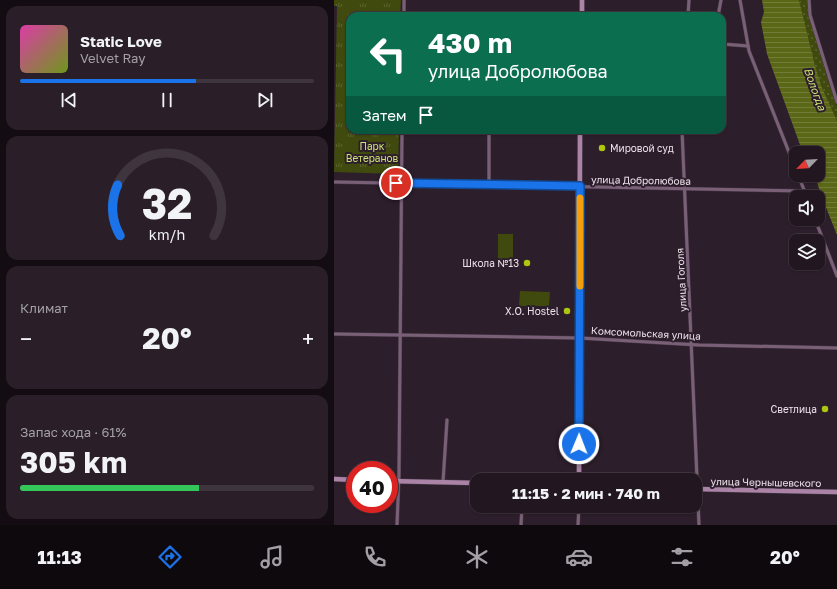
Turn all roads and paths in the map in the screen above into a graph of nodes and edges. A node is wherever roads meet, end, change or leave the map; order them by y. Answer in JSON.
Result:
{"nodes":[{"id":1,"x":404,"y":0,"type":"edge"},
{"id":2,"x":582,"y":0,"type":"edge"},
{"id":3,"x":689,"y":0,"type":"edge"},
{"id":4,"x":721,"y":0,"type":"edge"},
{"id":5,"x":740,"y":0,"type":"edge"},
{"id":6,"x":809,"y":0,"type":"edge"},
{"id":7,"x":404,"y":12,"type":"edge"},
{"id":8,"x":582,"y":12,"type":"edge"},
{"id":9,"x":688,"y":12,"type":"edge"},
{"id":10,"x":719,"y":12,"type":"edge"},
{"id":11,"x":726,"y":44,"type":"edge"},
{"id":12,"x":748,"y":46,"type":"junction"},
{"id":13,"x":837,"y":102,"type":"edge"},
{"id":14,"x":402,"y":134,"type":"edge"},
{"id":15,"x":489,"y":134,"type":"edge"},
{"id":16,"x":580,"y":134,"type":"edge"},
{"id":17,"x":682,"y":134,"type":"edge"},
{"id":18,"x":789,"y":152,"type":"edge"},
{"id":19,"x":334,"y":182,"type":"edge"},
{"id":20,"x":401,"y":183,"type":"junction"},
{"id":21,"x":489,"y":185,"type":"junction"},
{"id":22,"x":580,"y":186,"type":"junction"},
{"id":23,"x":684,"y":189,"type":"junction"},
{"id":24,"x":789,"y":192,"type":"edge"},
{"id":25,"x":818,"y":226,"type":"edge"},
{"id":26,"x":837,"y":276,"type":"edge"},
{"id":27,"x":334,"y":334,"type":"edge"},
{"id":28,"x":400,"y":335,"type":"junction"},
{"id":29,"x":580,"y":338,"type":"junction"},
{"id":30,"x":692,"y":344,"type":"junction"},
{"id":31,"x":837,"y":348,"type":"edge"},
{"id":32,"x":447,"y":420,"type":"dead end"},
{"id":33,"x":579,"y":473,"type":"edge"},
{"id":34,"x":695,"y":473,"type":"edge"},
{"id":35,"x":334,"y":479,"type":"edge"},
{"id":36,"x":346,"y":480,"type":"edge"},
{"id":37,"x":398,"y":481,"type":"joint"},
{"id":38,"x":443,"y":482,"type":"junction"},
{"id":39,"x":470,"y":483,"type":"edge"},
{"id":40,"x":702,"y":489,"type":"edge"},
{"id":41,"x":837,"y":492,"type":"edge"},
{"id":42,"x":397,"y":513,"type":"edge"},
{"id":43,"x":522,"y":513,"type":"edge"},
{"id":44,"x":579,"y":513,"type":"edge"},
{"id":45,"x":698,"y":513,"type":"edge"},
{"id":46,"x":397,"y":525,"type":"edge"},
{"id":47,"x":521,"y":525,"type":"edge"},
{"id":48,"x":578,"y":525,"type":"edge"},
{"id":49,"x":699,"y":525,"type":"edge"}],
"edges":[{"from":1,"to":7,"type":"street"},
{"from":2,"to":8,"type":"street"},
{"from":3,"to":9,"type":"street"},
{"from":4,"to":10,"type":"street"},
{"from":5,"to":12,"type":"street"},
{"from":6,"to":13,"type":"street"},
{"from":11,"to":12,"type":"street"},
{"from":12,"to":18,"type":"street"},
{"from":14,"to":20,"type":"street"},
{"from":15,"to":21,"type":"street"},
{"from":16,"to":22,"type":"street"},
{"from":17,"to":23,"type":"street","name":"улица Гоголя"},
{"from":19,"to":20,"type":"street","name":"улица Добролюбова"},
{"from":20,"to":21,"type":"street","name":"улица Добролюбова"},
{"from":20,"to":28,"type":"street"},
{"from":21,"to":22,"type":"street","name":"улица Добролюбова"},
{"from":22,"to":23,"type":"street","name":"улица Добролюбова"},
{"from":22,"to":29,"type":"street"},
{"from":23,"to":24,"type":"street","name":"улица Добролюбова"},
{"from":23,"to":30,"type":"street","name":"улица Гоголя"},
{"from":25,"to":26,"type":"street"},
{"from":27,"to":28,"type":"street","name":"Комсомольская улица"},
{"from":28,"to":29,"type":"street","name":"Комсомольская улица"},
{"from":28,"to":37,"type":"street"},
{"from":29,"to":30,"type":"street","name":"Комсомольская улица"},
{"from":29,"to":33,"type":"street"},
{"from":30,"to":31,"type":"street","name":"Комсомольская улица"},
{"from":30,"to":34,"type":"street","name":"улица Гоголя"},
{"from":32,"to":38,"type":"street"},
{"from":35,"to":36,"type":"street"},
{"from":37,"to":38,"type":"street"},
{"from":38,"to":39,"type":"street"},
{"from":40,"to":41,"type":"street","name":"улица Чернышевского"},
{"from":42,"to":46,"type":"street"},
{"from":43,"to":47,"type":"street"},
{"from":44,"to":48,"type":"street"},
{"from":45,"to":49,"type":"street","name":"улица Гоголя"}]}
